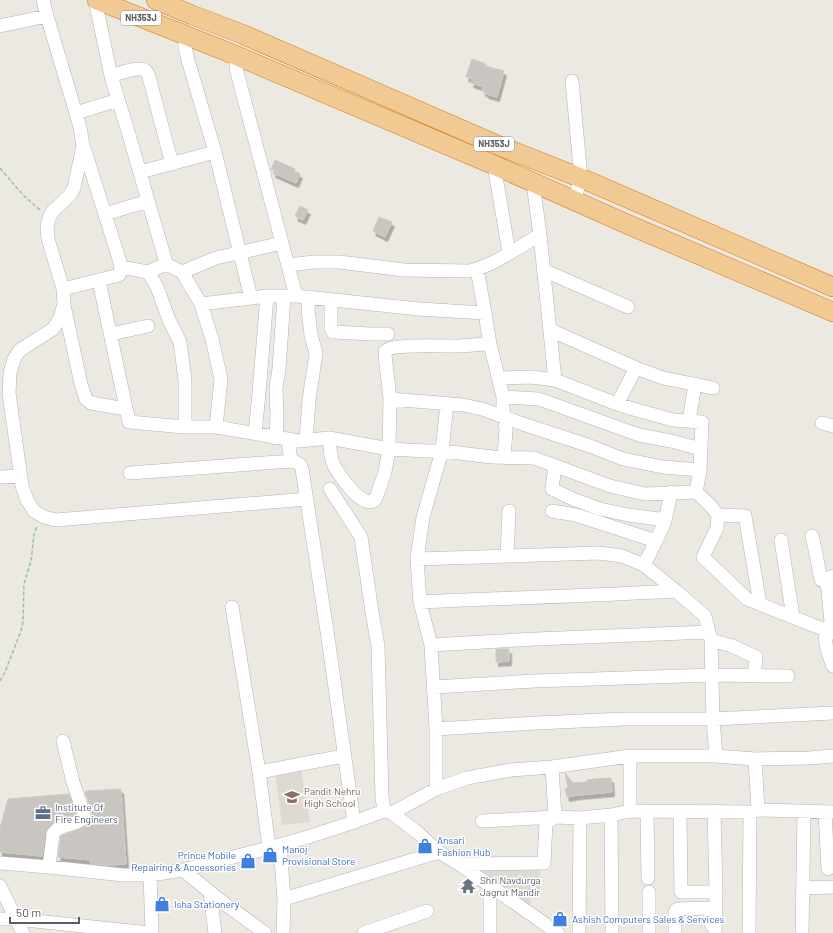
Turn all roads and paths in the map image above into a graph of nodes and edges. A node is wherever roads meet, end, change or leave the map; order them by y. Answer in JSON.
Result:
{"nodes":[{"id":1,"x":43,"y":0,"type":"edge"},
{"id":2,"x":96,"y":0,"type":"edge"},
{"id":3,"x":156,"y":0,"type":"edge"},
{"id":4,"x":47,"y":16,"type":"junction"},
{"id":5,"x":0,"y":26,"type":"edge"},
{"id":6,"x":185,"y":36,"type":"junction"},
{"id":7,"x":235,"y":55,"type":"junction"},
{"id":8,"x":111,"y":76,"type":"junction"},
{"id":9,"x":572,"y":81,"type":"dead end"},
{"id":10,"x":118,"y":100,"type":"junction"},
{"id":11,"x":76,"y":113,"type":"junction"},
{"id":12,"x":83,"y":146,"type":"junction"},
{"id":13,"x":214,"y":152,"type":"junction"},
{"id":14,"x":172,"y":164,"type":"junction"},
{"id":15,"x":494,"y":165,"type":"junction"},
{"id":16,"x":0,"y":168,"type":"edge"},
{"id":17,"x":140,"y":172,"type":"junction"},
{"id":18,"x":581,"y":178,"type":"junction"},
{"id":19,"x":533,"y":183,"type":"junction"},
{"id":20,"x":148,"y":201,"type":"junction"},
{"id":21,"x":574,"y":201,"type":"junction"},
{"id":22,"x":105,"y":214,"type":"junction"},
{"id":23,"x":49,"y":218,"type":"junction"},
{"id":24,"x":540,"y":235,"type":"junction"},
{"id":25,"x":282,"y":243,"type":"junction"},
{"id":26,"x":239,"y":253,"type":"junction"},
{"id":27,"x":509,"y":253,"type":"junction"},
{"id":28,"x":166,"y":264,"type":"junction"},
{"id":29,"x":288,"y":265,"type":"junction"},
{"id":30,"x":121,"y":267,"type":"junction"},
{"id":31,"x":477,"y":269,"type":"junction"},
{"id":32,"x":543,"y":270,"type":"junction"},
{"id":33,"x":148,"y":272,"type":"junction"},
{"id":34,"x":182,"y":272,"type":"junction"},
{"id":35,"x":99,"y":281,"type":"junction"},
{"id":36,"x":833,"y":286,"type":"edge"},
{"id":37,"x":63,"y":289,"type":"junction"},
{"id":38,"x":267,"y":296,"type":"junction"},
{"id":39,"x":296,"y":296,"type":"junction"},
{"id":40,"x":251,"y":298,"type":"junction"},
{"id":41,"x":331,"y":300,"type":"junction"},
{"id":42,"x":64,"y":304,"type":"junction"},
{"id":43,"x":201,"y":304,"type":"junction"},
{"id":44,"x":628,"y":307,"type":"dead end"},
{"id":45,"x":833,"y":312,"type":"edge"},
{"id":46,"x":484,"y":313,"type":"junction"},
{"id":47,"x":148,"y":326,"type":"dead end"},
{"id":48,"x":550,"y":330,"type":"junction"},
{"id":49,"x":111,"y":334,"type":"junction"},
{"id":50,"x":388,"y":334,"type":"dead end"},
{"id":51,"x":490,"y":344,"type":"junction"},
{"id":52,"x":636,"y":368,"type":"junction"},
{"id":53,"x":498,"y":378,"type":"junction"},
{"id":54,"x":555,"y":380,"type":"junction"},
{"id":55,"x":694,"y":384,"type":"junction"},
{"id":56,"x":713,"y":388,"type":"dead end"},
{"id":57,"x":503,"y":397,"type":"junction"},
{"id":58,"x":390,"y":400,"type":"junction"},
{"id":59,"x":447,"y":404,"type":"junction"},
{"id":60,"x":617,"y":404,"type":"junction"},
{"id":61,"x":126,"y":409,"type":"junction"},
{"id":62,"x":505,"y":418,"type":"junction"},
{"id":63,"x":689,"y":421,"type":"junction"},
{"id":64,"x":185,"y":427,"type":"junction"},
{"id":65,"x":216,"y":427,"type":"junction"},
{"id":66,"x":255,"y":434,"type":"junction"},
{"id":67,"x":329,"y":438,"type":"junction"},
{"id":68,"x":282,"y":439,"type":"junction"},
{"id":69,"x":306,"y":440,"type":"junction"},
{"id":70,"x":389,"y":449,"type":"junction"},
{"id":71,"x":701,"y":449,"type":"junction"},
{"id":72,"x":442,"y":451,"type":"junction"},
{"id":73,"x":504,"y":457,"type":"junction"},
{"id":74,"x":291,"y":461,"type":"junction"},
{"id":75,"x":555,"y":466,"type":"junction"},
{"id":76,"x":700,"y":470,"type":"junction"},
{"id":77,"x":130,"y":473,"type":"dead end"},
{"id":78,"x":20,"y":476,"type":"junction"},
{"id":79,"x":0,"y":477,"type":"edge"},
{"id":80,"x":330,"y":489,"type":"dead end"},
{"id":81,"x":671,"y":492,"type":"junction"},
{"id":82,"x":696,"y":492,"type":"junction"},
{"id":83,"x":307,"y":499,"type":"junction"},
{"id":84,"x":509,"y":511,"type":"dead end"},
{"id":85,"x":552,"y":511,"type":"dead end"},
{"id":86,"x":718,"y":515,"type":"junction"},
{"id":87,"x":44,"y":517,"type":"junction"},
{"id":88,"x":665,"y":521,"type":"junction"},
{"id":89,"x":812,"y":536,"type":"dead end"},
{"id":90,"x":781,"y":540,"type":"dead end"},
{"id":91,"x":656,"y":541,"type":"junction"},
{"id":92,"x":507,"y":556,"type":"junction"},
{"id":93,"x":417,"y":559,"type":"junction"},
{"id":94,"x":644,"y":565,"type":"junction"},
{"id":95,"x":829,"y":578,"type":"edge"},
{"id":96,"x":676,"y":591,"type":"junction"},
{"id":97,"x":420,"y":602,"type":"junction"},
{"id":98,"x":760,"y":604,"type":"junction"},
{"id":99,"x":232,"y":607,"type":"dead end"},
{"id":100,"x":793,"y":617,"type":"junction"},
{"id":101,"x":830,"y":632,"type":"edge"},
{"id":102,"x":710,"y":636,"type":"junction"},
{"id":103,"x":431,"y":645,"type":"junction"},
{"id":104,"x":833,"y":666,"type":"edge"},
{"id":105,"x":712,"y":675,"type":"junction"},
{"id":106,"x":754,"y":676,"type":"junction"},
{"id":107,"x":788,"y":676,"type":"dead end"},
{"id":108,"x":0,"y":681,"type":"edge"},
{"id":109,"x":434,"y":687,"type":"junction"},
{"id":110,"x":833,"y":714,"type":"edge"},
{"id":111,"x":713,"y":719,"type":"junction"},
{"id":112,"x":436,"y":729,"type":"junction"},
{"id":113,"x":63,"y":741,"type":"dead end"},
{"id":114,"x":630,"y":756,"type":"junction"},
{"id":115,"x":716,"y":756,"type":"junction"},
{"id":116,"x":833,"y":756,"type":"edge"},
{"id":117,"x":338,"y":757,"type":"dead end"},
{"id":118,"x":755,"y":759,"type":"junction"},
{"id":119,"x":552,"y":767,"type":"junction"},
{"id":120,"x":259,"y":772,"type":"junction"},
{"id":121,"x":436,"y":789,"type":"junction"},
{"id":122,"x":630,"y":811,"type":"junction"},
{"id":123,"x":714,"y":811,"type":"junction"},
{"id":124,"x":754,"y":811,"type":"junction"},
{"id":125,"x":388,"y":812,"type":"junction"},
{"id":126,"x":647,"y":812,"type":"junction"},
{"id":127,"x":680,"y":812,"type":"junction"},
{"id":128,"x":804,"y":812,"type":"junction"},
{"id":129,"x":829,"y":812,"type":"edge"},
{"id":130,"x":612,"y":815,"type":"junction"},
{"id":131,"x":555,"y":817,"type":"junction"},
{"id":132,"x":580,"y":818,"type":"junction"},
{"id":133,"x":354,"y":822,"type":"junction"},
{"id":134,"x":482,"y":822,"type":"dead end"},
{"id":135,"x":274,"y":846,"type":"junction"},
{"id":136,"x":439,"y":852,"type":"junction"},
{"id":137,"x":0,"y":863,"type":"edge"},
{"id":138,"x":460,"y":864,"type":"junction"},
{"id":139,"x":49,"y":867,"type":"junction"},
{"id":140,"x":828,"y":869,"type":"dead end"},
{"id":141,"x":183,"y":870,"type":"junction"},
{"id":142,"x":150,"y":875,"type":"junction"},
{"id":143,"x":648,"y":878,"type":"dead end"},
{"id":144,"x":490,"y":885,"type":"junction"},
{"id":145,"x":0,"y":886,"type":"edge"},
{"id":146,"x":833,"y":887,"type":"edge"},
{"id":147,"x":803,"y":888,"type":"junction"},
{"id":148,"x":210,"y":892,"type":"junction"},
{"id":149,"x":649,"y":892,"type":"dead end"},
{"id":150,"x":716,"y":892,"type":"junction"},
{"id":151,"x":284,"y":899,"type":"junction"},
{"id":152,"x":427,"y":911,"type":"dead end"},
{"id":153,"x":0,"y":919,"type":"edge"},
{"id":154,"x":16,"y":919,"type":"junction"},
{"id":155,"x":541,"y":927,"type":"edge"},
{"id":156,"x":23,"y":933,"type":"edge"},
{"id":157,"x":149,"y":933,"type":"edge"},
{"id":158,"x":152,"y":933,"type":"edge"},
{"id":159,"x":215,"y":933,"type":"edge"},
{"id":160,"x":265,"y":933,"type":"edge"},
{"id":161,"x":283,"y":933,"type":"edge"},
{"id":162,"x":364,"y":933,"type":"edge"},
{"id":163,"x":490,"y":933,"type":"edge"},
{"id":164,"x":558,"y":933,"type":"edge"},
{"id":165,"x":579,"y":933,"type":"edge"},
{"id":166,"x":612,"y":933,"type":"edge"},
{"id":167,"x":649,"y":933,"type":"edge"},
{"id":168,"x":675,"y":933,"type":"edge"},
{"id":169,"x":711,"y":933,"type":"edge"},
{"id":170,"x":715,"y":933,"type":"edge"},
{"id":171,"x":749,"y":933,"type":"edge"},
{"id":172,"x":802,"y":933,"type":"edge"}],
"edges":[{"from":1,"to":4,"type":"street"},
{"from":2,"to":6,"type":"highway","number":"NH353J"},
{"from":2,"to":8,"type":"street"},
{"from":3,"to":18,"type":"highway","number":"NH353J"},
{"from":4,"to":5,"type":"street"},
{"from":4,"to":11,"type":"street"},
{"from":6,"to":7,"type":"highway","number":"NH353J"},
{"from":6,"to":13,"type":"street"},
{"from":7,"to":15,"type":"highway","number":"NH353J"},
{"from":7,"to":25,"type":"street"},
{"from":8,"to":10,"type":"street"},
{"from":8,"to":14,"type":"street"},
{"from":9,"to":18,"type":"street"},
{"from":10,"to":11,"type":"street"},
{"from":10,"to":17,"type":"street"},
{"from":11,"to":12,"type":"street"},
{"from":12,"to":22,"type":"street"},
{"from":12,"to":23,"type":"street"},
{"from":13,"to":14,"type":"street"},
{"from":13,"to":26,"type":"street"},
{"from":14,"to":17,"type":"street"},
{"from":15,"to":19,"type":"highway","number":"NH353J"},
{"from":15,"to":27,"type":"street"},
{"from":16,"to":23,"type":"path"},
{"from":17,"to":20,"type":"street"},
{"from":18,"to":21,"type":"street"},
{"from":18,"to":36,"type":"highway","number":"NH353J"},
{"from":19,"to":21,"type":"highway","number":"NH353J"},
{"from":19,"to":24,"type":"street"},
{"from":20,"to":22,"type":"street"},
{"from":20,"to":28,"type":"street"},
{"from":21,"to":45,"type":"highway","number":"NH353J"},
{"from":22,"to":30,"type":"street"},
{"from":23,"to":37,"type":"street"},
{"from":24,"to":27,"type":"street"},
{"from":24,"to":32,"type":"street"},
{"from":25,"to":26,"type":"street"},
{"from":25,"to":29,"type":"street"},
{"from":26,"to":34,"type":"street"},
{"from":26,"to":40,"type":"street"},
{"from":27,"to":31,"type":"street"},
{"from":28,"to":33,"type":"street"},
{"from":28,"to":34,"type":"street"},
{"from":29,"to":31,"type":"street"},
{"from":29,"to":39,"type":"street"},
{"from":30,"to":33,"type":"street"},
{"from":30,"to":35,"type":"street"},
{"from":31,"to":46,"type":"street"},
{"from":32,"to":44,"type":"street"},
{"from":32,"to":48,"type":"street"},
{"from":33,"to":64,"type":"street"},
{"from":34,"to":43,"type":"street"},
{"from":35,"to":37,"type":"street"},
{"from":35,"to":49,"type":"street"},
{"from":37,"to":42,"type":"street"},
{"from":38,"to":39,"type":"street"},
{"from":38,"to":40,"type":"street"},
{"from":38,"to":66,"type":"street"},
{"from":39,"to":41,"type":"street"},
{"from":39,"to":68,"type":"street"},
{"from":39,"to":69,"type":"street"},
{"from":40,"to":43,"type":"street"},
{"from":41,"to":46,"type":"street"},
{"from":41,"to":50,"type":"street"},
{"from":42,"to":61,"type":"street"},
{"from":42,"to":78,"type":"street"},
{"from":43,"to":65,"type":"street"},
{"from":46,"to":51,"type":"street"},
{"from":47,"to":49,"type":"street"},
{"from":48,"to":52,"type":"street"},
{"from":48,"to":54,"type":"street"},
{"from":49,"to":61,"type":"street"},
{"from":51,"to":53,"type":"street"},
{"from":51,"to":58,"type":"street"},
{"from":52,"to":55,"type":"street"},
{"from":52,"to":60,"type":"street"},
{"from":53,"to":54,"type":"street"},
{"from":53,"to":57,"type":"street"},
{"from":54,"to":60,"type":"street"},
{"from":55,"to":56,"type":"street"},
{"from":55,"to":63,"type":"street"},
{"from":57,"to":62,"type":"street"},
{"from":57,"to":71,"type":"street"},
{"from":58,"to":59,"type":"street"},
{"from":58,"to":70,"type":"street"},
{"from":59,"to":62,"type":"street"},
{"from":59,"to":72,"type":"street"},
{"from":60,"to":63,"type":"street"},
{"from":61,"to":64,"type":"street"},
{"from":62,"to":73,"type":"street"},
{"from":62,"to":76,"type":"street"},
{"from":63,"to":71,"type":"street"},
{"from":64,"to":65,"type":"street"},
{"from":65,"to":66,"type":"street"},
{"from":66,"to":68,"type":"street"},
{"from":67,"to":69,"type":"street"},
{"from":67,"to":70,"type":"street"},
{"from":67,"to":70,"type":"street"},
{"from":68,"to":69,"type":"street"},
{"from":68,"to":74,"type":"street"},
{"from":70,"to":72,"type":"street"},
{"from":71,"to":76,"type":"street"},
{"from":72,"to":73,"type":"street"},
{"from":72,"to":93,"type":"street"},
{"from":73,"to":75,"type":"street"},
{"from":74,"to":77,"type":"street"},
{"from":74,"to":83,"type":"street"},
{"from":75,"to":81,"type":"street"},
{"from":75,"to":88,"type":"street"},
{"from":76,"to":82,"type":"street"},
{"from":78,"to":79,"type":"street"},
{"from":78,"to":87,"type":"street"},
{"from":80,"to":125,"type":"street"},
{"from":81,"to":82,"type":"street"},
{"from":81,"to":88,"type":"street"},
{"from":82,"to":86,"type":"street"},
{"from":83,"to":87,"type":"street"},
{"from":83,"to":133,"type":"street"},
{"from":84,"to":92,"type":"street"},
{"from":85,"to":91,"type":"street"},
{"from":86,"to":98,"type":"street"},
{"from":86,"to":98,"type":"street"},
{"from":87,"to":108,"type":"path"},
{"from":88,"to":91,"type":"street"},
{"from":89,"to":95,"type":"street"},
{"from":90,"to":100,"type":"street"},
{"from":91,"to":94,"type":"street"},
{"from":92,"to":93,"type":"street"},
{"from":92,"to":94,"type":"street"},
{"from":93,"to":97,"type":"street"},
{"from":94,"to":96,"type":"street"},
{"from":95,"to":101,"type":"street"},
{"from":96,"to":97,"type":"street"},
{"from":96,"to":102,"type":"street"},
{"from":97,"to":103,"type":"street"},
{"from":98,"to":100,"type":"street"},
{"from":99,"to":120,"type":"street"},
{"from":100,"to":101,"type":"street"},
{"from":101,"to":104,"type":"street"},
{"from":102,"to":103,"type":"street"},
{"from":102,"to":105,"type":"street"},
{"from":102,"to":106,"type":"street"},
{"from":103,"to":109,"type":"street"},
{"from":105,"to":106,"type":"street"},
{"from":105,"to":109,"type":"street"},
{"from":105,"to":111,"type":"street"},
{"from":106,"to":107,"type":"street"},
{"from":109,"to":112,"type":"street"},
{"from":110,"to":111,"type":"street"},
{"from":111,"to":112,"type":"street"},
{"from":111,"to":115,"type":"street"},
{"from":112,"to":121,"type":"street"},
{"from":113,"to":139,"type":"street"},
{"from":114,"to":115,"type":"street"},
{"from":114,"to":119,"type":"street"},
{"from":114,"to":122,"type":"street"},
{"from":115,"to":118,"type":"street"},
{"from":116,"to":118,"type":"street"},
{"from":117,"to":120,"type":"street"},
{"from":118,"to":124,"type":"street"},
{"from":119,"to":121,"type":"street"},
{"from":119,"to":131,"type":"street"},
{"from":120,"to":135,"type":"street"},
{"from":121,"to":125,"type":"street"},
{"from":122,"to":126,"type":"street"},
{"from":122,"to":130,"type":"street"},
{"from":123,"to":124,"type":"street"},
{"from":123,"to":127,"type":"street"},
{"from":123,"to":150,"type":"street"},
{"from":124,"to":128,"type":"street"},
{"from":124,"to":171,"type":"street"},
{"from":125,"to":133,"type":"street"},
{"from":125,"to":136,"type":"street"},
{"from":126,"to":127,"type":"street"},
{"from":126,"to":143,"type":"street"},
{"from":127,"to":150,"type":"street"},
{"from":128,"to":129,"type":"street"},
{"from":128,"to":147,"type":"street"},
{"from":129,"to":140,"type":"street"},
{"from":130,"to":132,"type":"street"},
{"from":130,"to":166,"type":"street"},
{"from":131,"to":132,"type":"street"},
{"from":131,"to":134,"type":"street"},
{"from":131,"to":138,"type":"street"},
{"from":132,"to":165,"type":"street"},
{"from":133,"to":135,"type":"street"},
{"from":135,"to":141,"type":"street"},
{"from":135,"to":151,"type":"street"},
{"from":136,"to":138,"type":"street"},
{"from":136,"to":151,"type":"street"},
{"from":137,"to":139,"type":"street"},
{"from":138,"to":144,"type":"street"},
{"from":139,"to":142,"type":"street"},
{"from":141,"to":142,"type":"street"},
{"from":141,"to":148,"type":"street"},
{"from":142,"to":158,"type":"street"},
{"from":144,"to":155,"type":"street"},
{"from":144,"to":163,"type":"street"},
{"from":145,"to":154,"type":"street"},
{"from":146,"to":147,"type":"street"},
{"from":147,"to":172,"type":"street"},
{"from":148,"to":159,"type":"street"},
{"from":148,"to":160,"type":"street"},
{"from":149,"to":167,"type":"street"},
{"from":150,"to":170,"type":"street"},
{"from":151,"to":161,"type":"street"},
{"from":152,"to":162,"type":"street"},
{"from":153,"to":154,"type":"street"},
{"from":154,"to":156,"type":"street"},
{"from":154,"to":157,"type":"street"},
{"from":155,"to":164,"type":"street"},
{"from":168,"to":169,"type":"street"}]}
